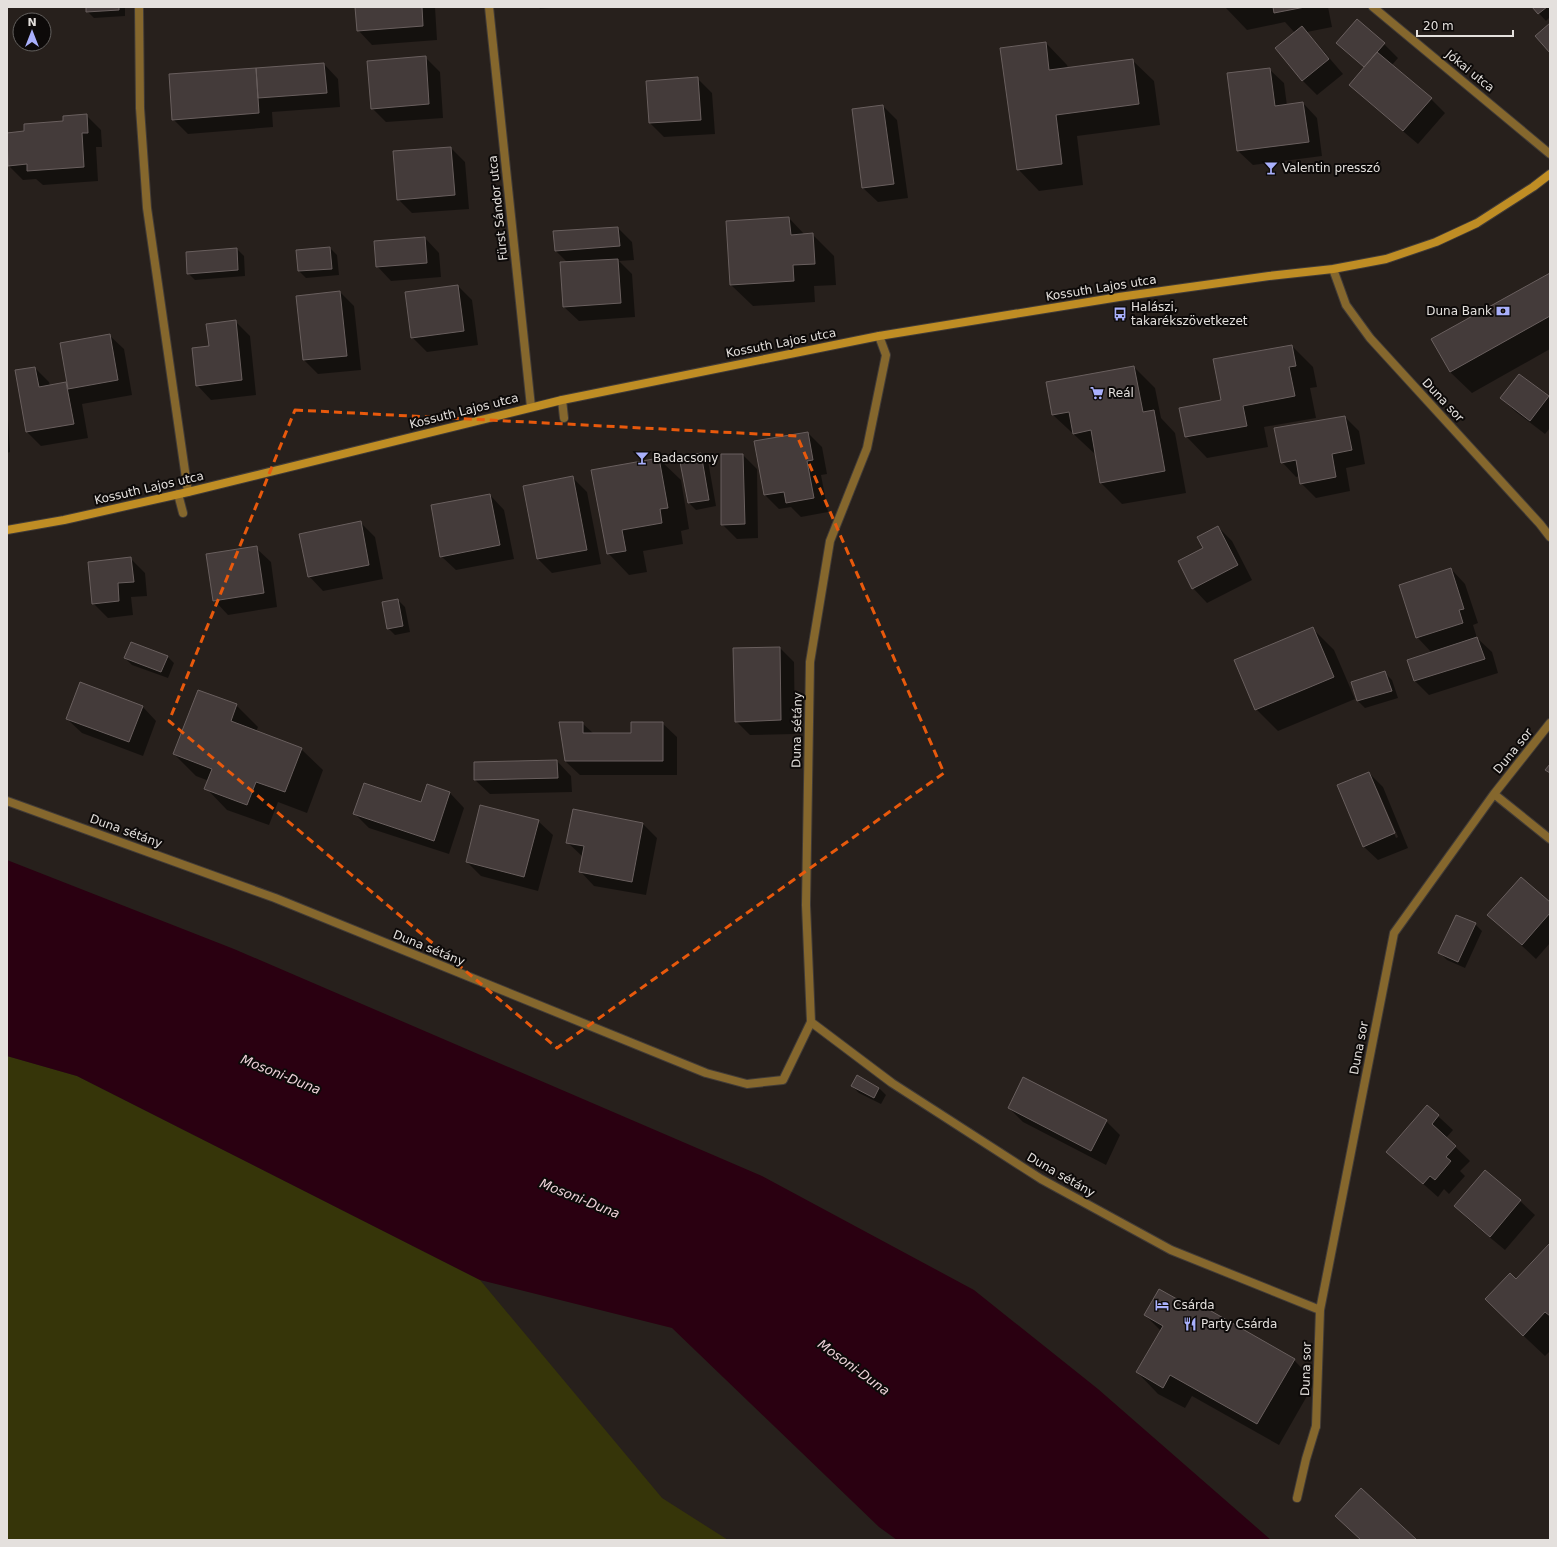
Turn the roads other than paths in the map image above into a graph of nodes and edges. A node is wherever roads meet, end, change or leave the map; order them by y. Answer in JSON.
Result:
{"nodes":[{"id":1,"x":139,"y":7,"type":"edge"},
{"id":2,"x":489,"y":7,"type":"edge"},
{"id":3,"x":1373,"y":7,"type":"edge"},
{"id":4,"x":1550,"y":154,"type":"edge"},
{"id":5,"x":1550,"y":174,"type":"edge"},
{"id":6,"x":1333,"y":269,"type":"junction"},
{"id":7,"x":880,"y":336,"type":"junction"},
{"id":8,"x":562,"y":400,"type":"junction"},
{"id":9,"x":531,"y":406,"type":"junction"},
{"id":10,"x":564,"y":418,"type":"dead end"},
{"id":11,"x":188,"y":492,"type":"junction"},
{"id":12,"x":178,"y":494,"type":"junction"},
{"id":13,"x":183,"y":513,"type":"dead end"},
{"id":14,"x":7,"y":530,"type":"edge"},
{"id":15,"x":1550,"y":537,"type":"edge"},
{"id":16,"x":1550,"y":724,"type":"edge"},
{"id":17,"x":1494,"y":794,"type":"junction"},
{"id":18,"x":7,"y":801,"type":"edge"},
{"id":19,"x":1550,"y":839,"type":"edge"},
{"id":20,"x":812,"y":1022,"type":"junction"},
{"id":21,"x":1320,"y":1310,"type":"junction"},
{"id":22,"x":1297,"y":1498,"type":"dead end"}],
"edges":[{"from":1,"to":11,"type":"street"},
{"from":2,"to":9,"type":"street","name":"Fürst Sándor utca"},
{"from":3,"to":4,"type":"street","name":"Jókai utca"},
{"from":5,"to":6,"type":"main road","name":"Kossuth Lajos utca"},
{"from":6,"to":7,"type":"main road","name":"Kossuth Lajos utca"},
{"from":6,"to":15,"type":"street","name":"Duna sor"},
{"from":7,"to":8,"type":"main road","name":"Kossuth Lajos utca"},
{"from":7,"to":20,"type":"street","name":"Duna sétány"},
{"from":8,"to":9,"type":"main road","name":"Kossuth Lajos utca"},
{"from":8,"to":10,"type":"street"},
{"from":9,"to":11,"type":"main road","name":"Kossuth Lajos utca"},
{"from":11,"to":12,"type":"main road","name":"Kossuth Lajos utca"},
{"from":12,"to":13,"type":"street"},
{"from":12,"to":14,"type":"main road","name":"Kossuth Lajos utca"},
{"from":16,"to":17,"type":"street","name":"Duna sor"},
{"from":17,"to":19,"type":"street"},
{"from":17,"to":21,"type":"street","name":"Duna sor"},
{"from":18,"to":20,"type":"street","name":"Duna sétány"},
{"from":20,"to":21,"type":"street","name":"Duna sétány"},
{"from":21,"to":22,"type":"street","name":"Duna sor"}]}
